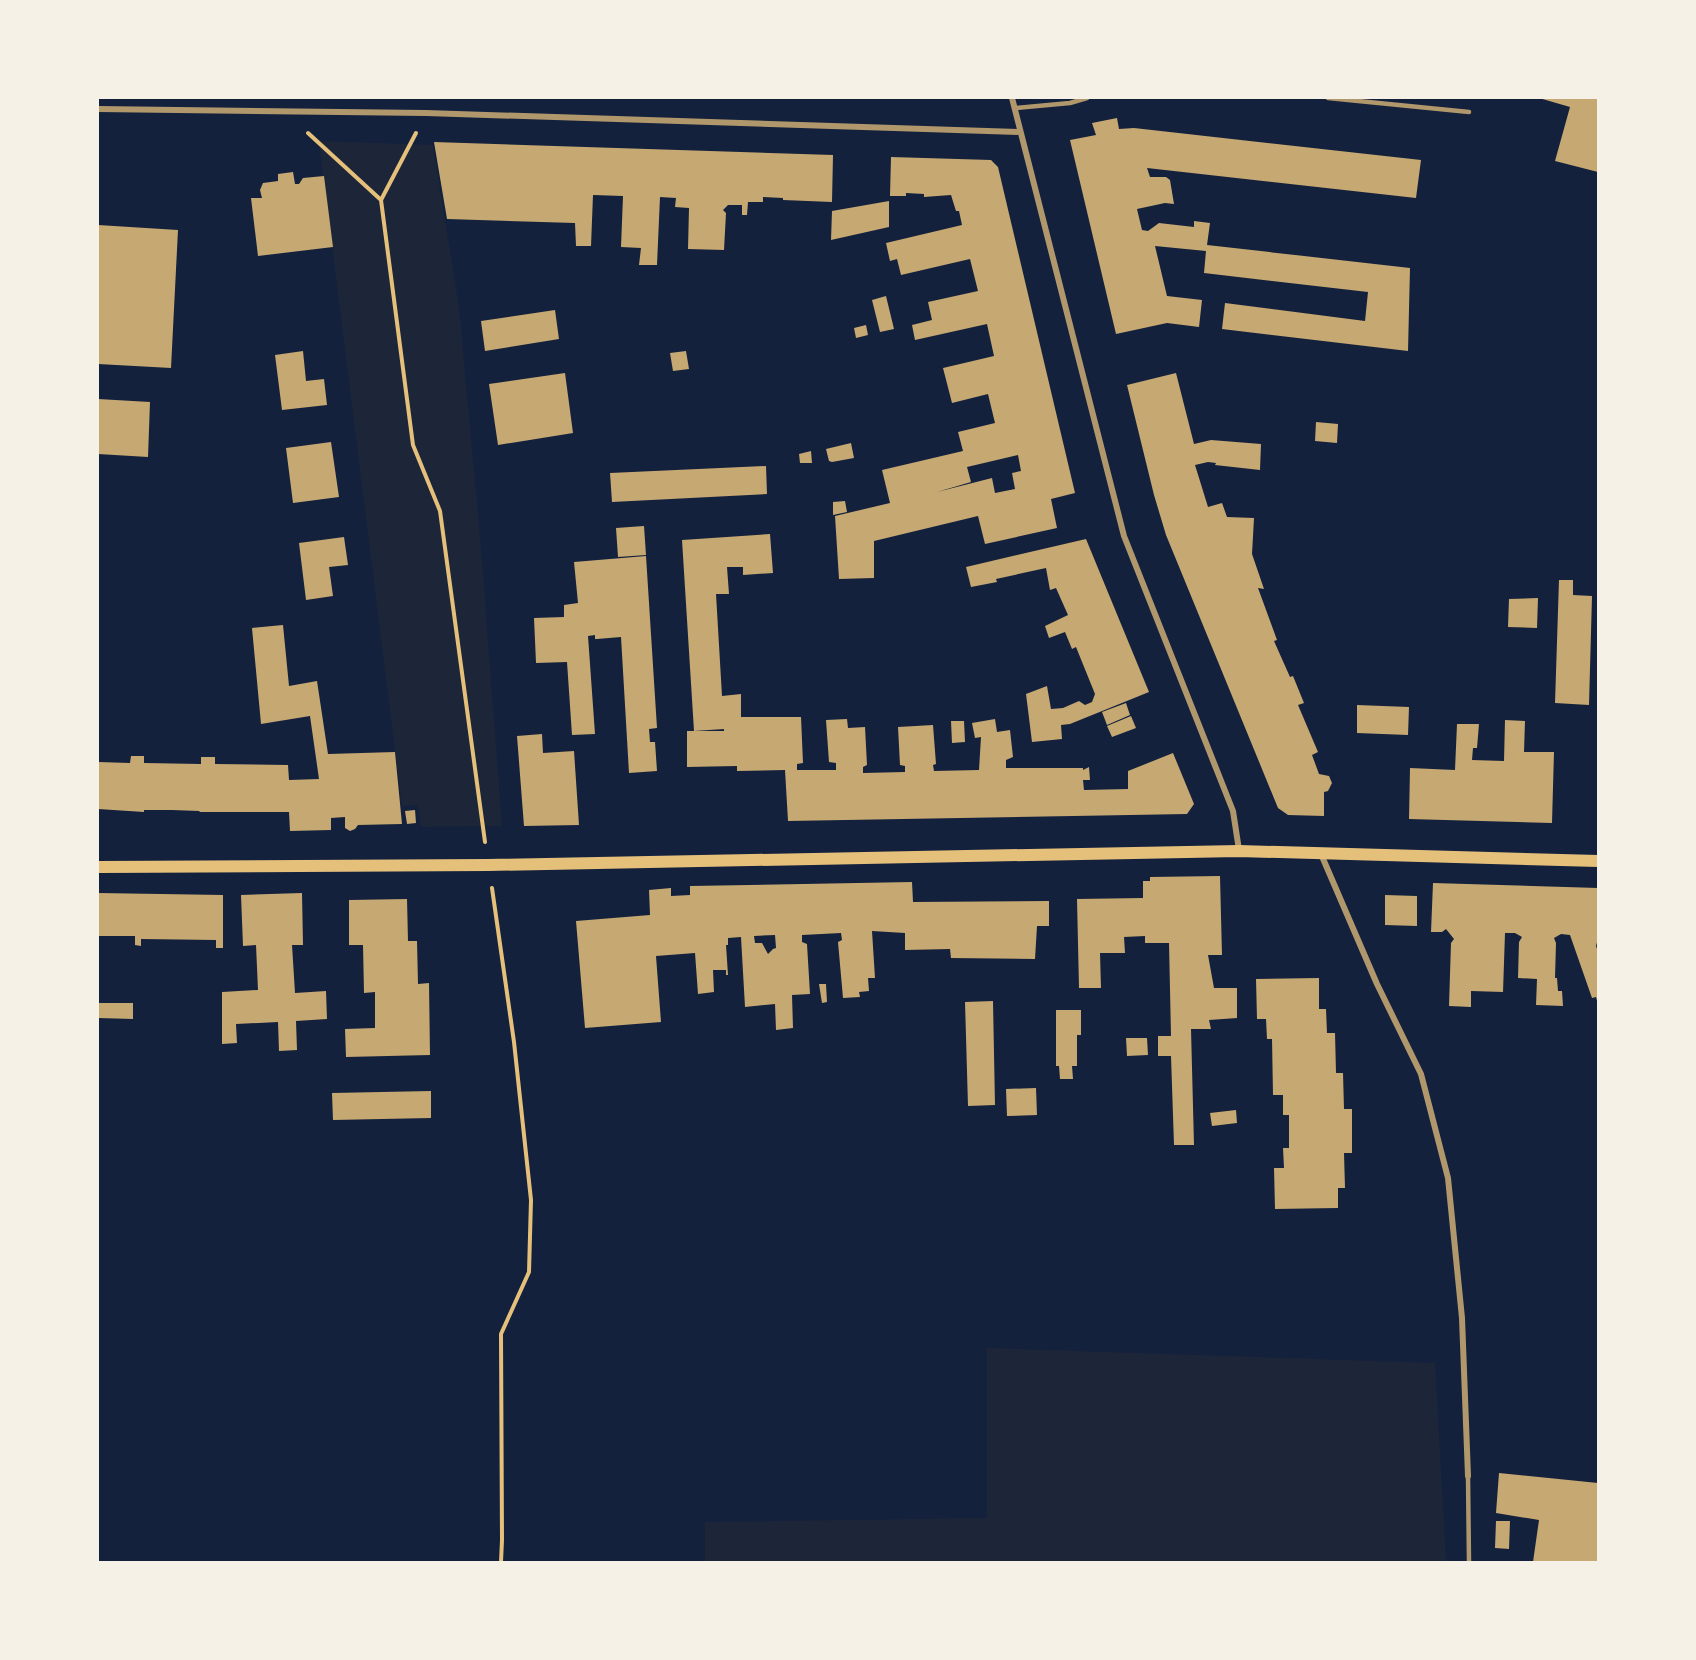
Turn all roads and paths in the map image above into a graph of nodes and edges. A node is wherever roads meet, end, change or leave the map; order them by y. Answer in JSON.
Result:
{"nodes":[{"id":1,"x":1012,"y":98,"type":"edge"},
{"id":2,"x":1087,"y":98,"type":"edge"},
{"id":3,"x":1328,"y":98,"type":"edge"},
{"id":4,"x":1015,"y":108,"type":"junction"},
{"id":5,"x":98,"y":109,"type":"edge"},
{"id":6,"x":285,"y":112,"type":"junction"},
{"id":7,"x":1469,"y":112,"type":"dead end"},
{"id":8,"x":426,"y":113,"type":"junction"},
{"id":9,"x":1020,"y":132,"type":"junction"},
{"id":10,"x":381,"y":200,"type":"junction"},
{"id":11,"x":1239,"y":851,"type":"junction"},
{"id":12,"x":1321,"y":854,"type":"junction"},
{"id":13,"x":1599,"y":861,"type":"edge"},
{"id":14,"x":488,"y":865,"type":"junction"},
{"id":15,"x":98,"y":867,"type":"edge"},
{"id":16,"x":1468,"y":1476,"type":"joint"},
{"id":17,"x":501,"y":1563,"type":"edge"},
{"id":18,"x":1469,"y":1563,"type":"edge"}],
"edges":[{"from":1,"to":4,"type":"street"},
{"from":2,"to":4,"type":"lane"},
{"from":3,"to":7,"type":"lane"},
{"from":4,"to":9,"type":"street"},
{"from":5,"to":6,"type":"street"},
{"from":6,"to":8,"type":"street"},
{"from":6,"to":10,"type":"path"},
{"from":8,"to":9,"type":"street"},
{"from":8,"to":10,"type":"path"},
{"from":9,"to":11,"type":"street"},
{"from":10,"to":14,"type":"path"},
{"from":11,"to":12,"type":"main road"},
{"from":11,"to":14,"type":"main road"},
{"from":12,"to":13,"type":"main road"},
{"from":12,"to":16,"type":"street"},
{"from":14,"to":15,"type":"main road"},
{"from":14,"to":17,"type":"path"},
{"from":16,"to":18,"type":"lane"}]}
